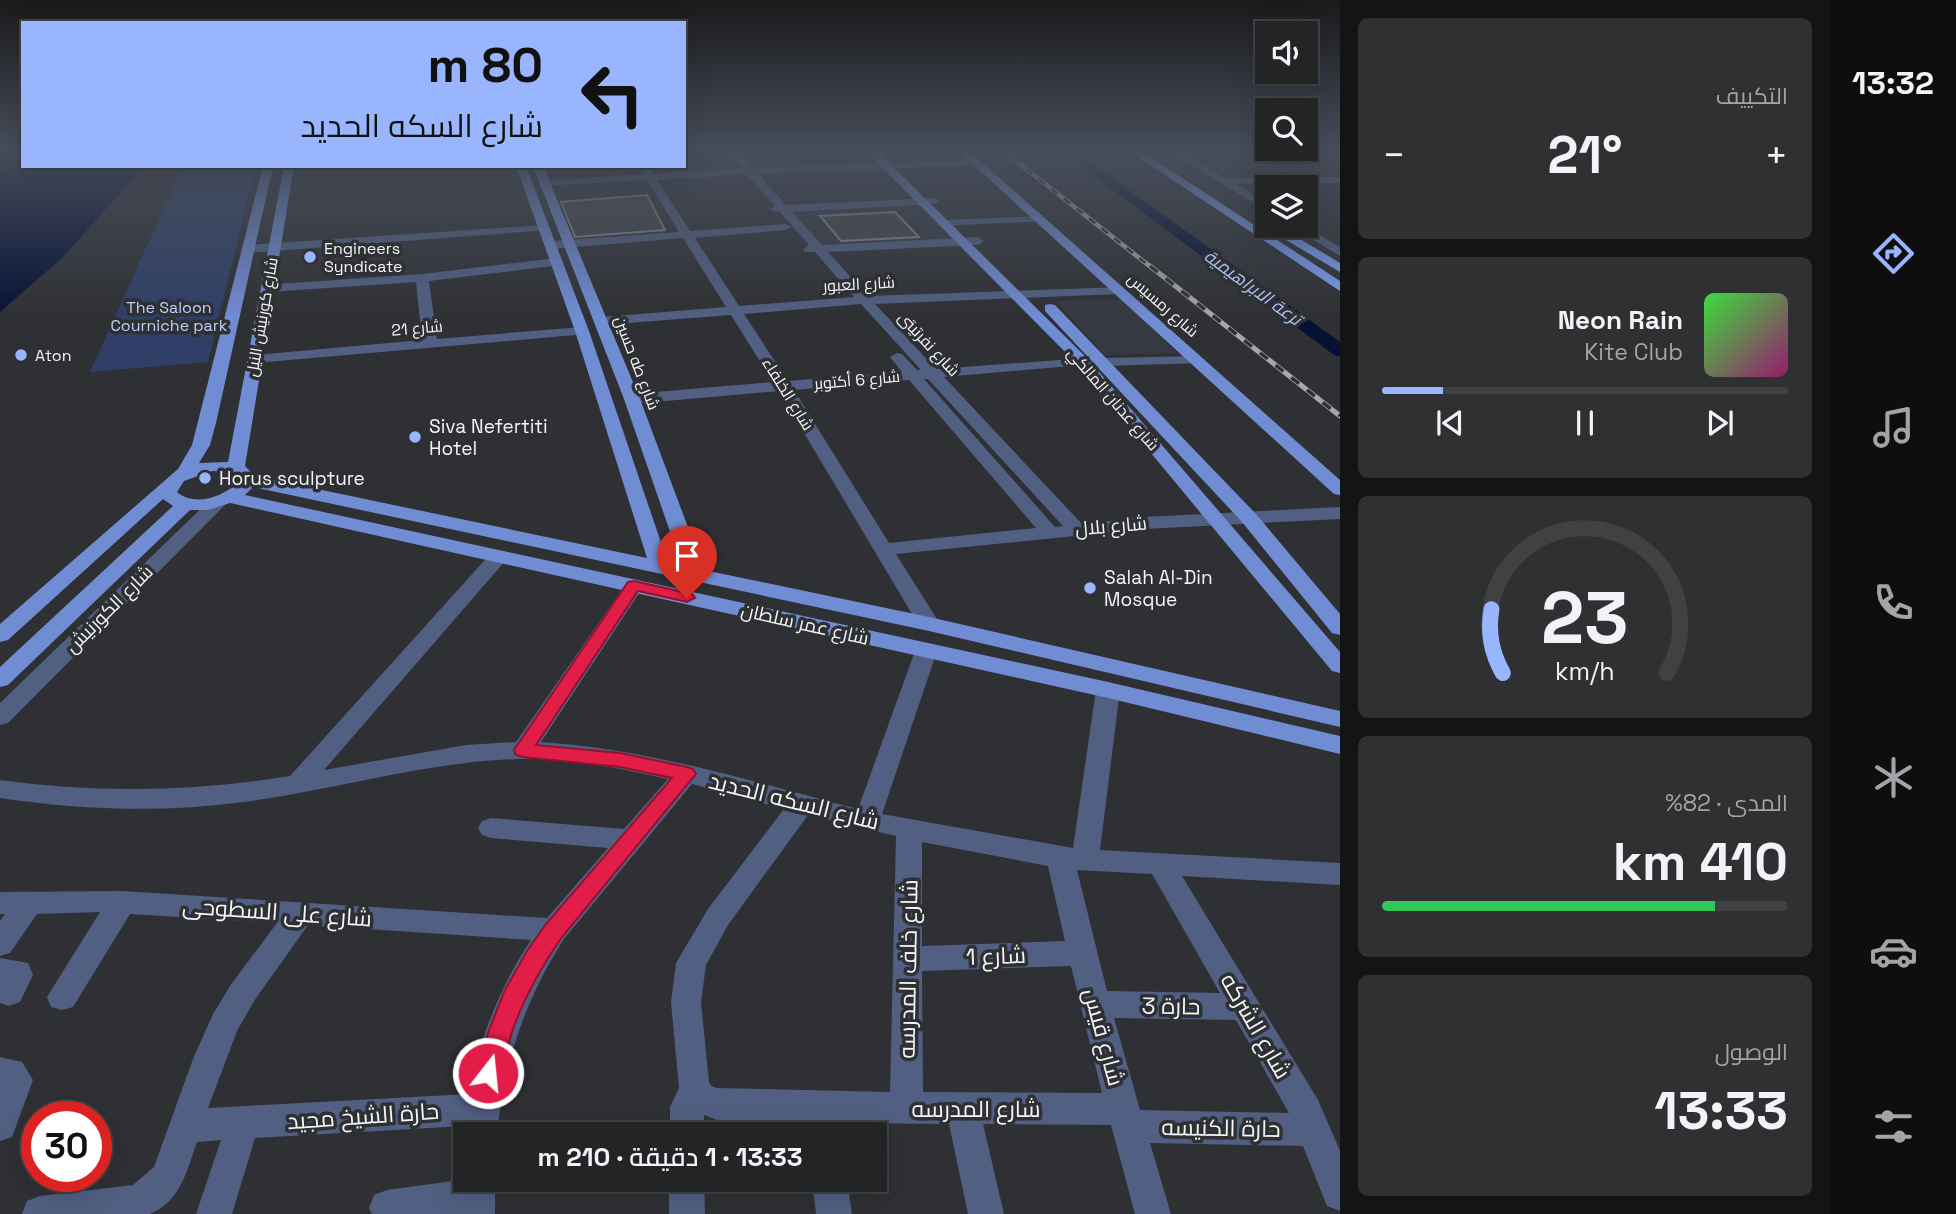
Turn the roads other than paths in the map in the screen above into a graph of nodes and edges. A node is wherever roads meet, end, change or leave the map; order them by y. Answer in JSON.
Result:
{"nodes":[{"id":1,"x":258,"y":206,"type":"edge"},
{"id":2,"x":282,"y":206,"type":"edge"},
{"id":3,"x":536,"y":206,"type":"edge"},
{"id":4,"x":554,"y":206,"type":"edge"},
{"id":5,"x":668,"y":206,"type":"edge"},
{"id":6,"x":774,"y":206,"type":"edge"},
{"id":7,"x":840,"y":206,"type":"edge"},
{"id":8,"x":933,"y":206,"type":"edge"},
{"id":9,"x":1025,"y":206,"type":"edge"},
{"id":10,"x":1217,"y":206,"type":"edge"},
{"id":11,"x":1240,"y":206,"type":"edge"},
{"id":12,"x":777,"y":209,"type":"junction"},
{"id":13,"x":1255,"y":215,"type":"dead end"},
{"id":14,"x":1040,"y":219,"type":"junction"},
{"id":15,"x":951,"y":222,"type":"junction"},
{"id":16,"x":786,"y":227,"type":"junction"},
{"id":17,"x":544,"y":228,"type":"junction"},
{"id":18,"x":687,"y":235,"type":"junction"},
{"id":19,"x":1291,"y":238,"type":"edge"},
{"id":20,"x":1316,"y":238,"type":"edge"},
{"id":21,"x":970,"y":241,"type":"junction"},
{"id":22,"x":570,"y":244,"type":"junction"},
{"id":23,"x":551,"y":245,"type":"junction"},
{"id":24,"x":274,"y":247,"type":"junction"},
{"id":25,"x":247,"y":249,"type":"junction"},
{"id":26,"x":811,"y":249,"type":"junction"},
{"id":27,"x":1340,"y":253,"type":"edge"},
{"id":28,"x":557,"y":262,"type":"junction"},
{"id":29,"x":1340,"y":268,"type":"edge"},
{"id":30,"x":422,"y":278,"type":"junction"},
{"id":31,"x":1340,"y":287,"type":"edge"},
{"id":32,"x":268,"y":288,"type":"junction"},
{"id":33,"x":1118,"y":290,"type":"junction"},
{"id":34,"x":1016,"y":293,"type":"junction"},
{"id":35,"x":1034,"y":293,"type":"junction"},
{"id":36,"x":864,"y":300,"type":"junction"},
{"id":37,"x":847,"y":302,"type":"junction"},
{"id":38,"x":734,"y":310,"type":"junction"},
{"id":39,"x":602,"y":321,"type":"junction"},
{"id":40,"x":582,"y":331,"type":"junction"},
{"id":41,"x":430,"y":344,"type":"junction"},
{"id":42,"x":255,"y":359,"type":"junction"},
{"id":43,"x":1198,"y":360,"type":"junction"},
{"id":44,"x":1082,"y":361,"type":"junction"},
{"id":45,"x":1104,"y":362,"type":"junction"},
{"id":46,"x":932,"y":374,"type":"junction"},
{"id":47,"x":914,"y":376,"type":"junction"},
{"id":48,"x":784,"y":387,"type":"junction"},
{"id":49,"x":632,"y":400,"type":"junction"},
{"id":50,"x":242,"y":474,"type":"junction"},
{"id":51,"x":178,"y":479,"type":"junction"},
{"id":52,"x":1340,"y":490,"type":"edge"},
{"id":53,"x":223,"y":499,"type":"junction"},
{"id":54,"x":186,"y":504,"type":"junction"},
{"id":55,"x":1340,"y":513,"type":"edge"},
{"id":56,"x":1249,"y":518,"type":"junction"},
{"id":57,"x":1219,"y":519,"type":"junction"},
{"id":58,"x":1076,"y":529,"type":"junction"},
{"id":59,"x":1049,"y":532,"type":"junction"},
{"id":60,"x":685,"y":544,"type":"junction"},
{"id":61,"x":883,"y":550,"type":"junction"},
{"id":62,"x":499,"y":556,"type":"junction"},
{"id":63,"x":657,"y":558,"type":"junction"},
{"id":64,"x":696,"y":576,"type":"junction"},
{"id":65,"x":634,"y":586,"type":"junction"},
{"id":66,"x":929,"y":624,"type":"junction"},
{"id":67,"x":1340,"y":628,"type":"edge"},
{"id":68,"x":0,"y":635,"type":"edge"},
{"id":69,"x":926,"y":651,"type":"junction"},
{"id":70,"x":1340,"y":666,"type":"edge"},
{"id":71,"x":0,"y":680,"type":"edge"},
{"id":72,"x":1108,"y":690,"type":"junction"},
{"id":73,"x":0,"y":717,"type":"edge"},
{"id":74,"x":1340,"y":719,"type":"edge"},
{"id":75,"x":1340,"y":745,"type":"edge"},
{"id":76,"x":523,"y":750,"type":"junction"},
{"id":77,"x":687,"y":774,"type":"junction"},
{"id":78,"x":298,"y":783,"type":"junction"},
{"id":79,"x":0,"y":789,"type":"edge"},
{"id":80,"x":803,"y":803,"type":"junction"},
{"id":81,"x":867,"y":821,"type":"junction"},
{"id":82,"x":491,"y":828,"type":"dead end"},
{"id":83,"x":909,"y":830,"type":"junction"},
{"id":84,"x":630,"y":840,"type":"junction"},
{"id":85,"x":1073,"y":859,"type":"junction"},
{"id":86,"x":1161,"y":865,"type":"junction"},
{"id":87,"x":1340,"y":874,"type":"edge"},
{"id":88,"x":30,"y":901,"type":"junction"},
{"id":89,"x":122,"y":902,"type":"junction"},
{"id":90,"x":0,"y":903,"type":"edge"},
{"id":91,"x":300,"y":914,"type":"junction"},
{"id":92,"x":554,"y":930,"type":"junction"},
{"id":93,"x":0,"y":944,"type":"edge"},
{"id":94,"x":1083,"y":953,"type":"junction"},
{"id":95,"x":909,"y":958,"type":"junction"},
{"id":96,"x":62,"y":997,"type":"dead end"},
{"id":97,"x":1095,"y":1004,"type":"junction"},
{"id":98,"x":1246,"y":1007,"type":"junction"},
{"id":99,"x":0,"y":1072,"type":"edge"},
{"id":100,"x":695,"y":1090,"type":"junction"},
{"id":101,"x":906,"y":1108,"type":"junction"},
{"id":102,"x":962,"y":1109,"type":"junction"},
{"id":103,"x":1126,"y":1117,"type":"junction"},
{"id":104,"x":823,"y":1120,"type":"edge"},
{"id":105,"x":481,"y":1121,"type":"edge"},
{"id":106,"x":687,"y":1122,"type":"edge"},
{"id":107,"x":243,"y":1124,"type":"junction"},
{"id":108,"x":0,"y":1125,"type":"edge"},
{"id":109,"x":186,"y":1126,"type":"junction"},
{"id":110,"x":1314,"y":1130,"type":"junction"},
{"id":111,"x":687,"y":1192,"type":"edge"},
{"id":112,"x":831,"y":1192,"type":"edge"},
{"id":113,"x":1340,"y":1193,"type":"edge"},
{"id":114,"x":478,"y":1196,"type":"edge"},
{"id":115,"x":387,"y":1208,"type":"dead end"},
{"id":116,"x":79,"y":1212,"type":"edge"},
{"id":117,"x":40,"y":1214,"type":"edge"},
{"id":118,"x":214,"y":1214,"type":"edge"},
{"id":119,"x":687,"y":1214,"type":"edge"},
{"id":120,"x":834,"y":1214,"type":"edge"},
{"id":121,"x":986,"y":1214,"type":"edge"},
{"id":122,"x":1153,"y":1214,"type":"edge"}],
"edges":[{"from":1,"to":25,"type":"main road","name":"شارع كورنيش النيل"},
{"from":2,"to":24,"type":"main road","name":"شارع كورنيش النيل"},
{"from":3,"to":17,"type":"main road"},
{"from":4,"to":22,"type":"main road","name":"شارع طه حسين"},
{"from":5,"to":18,"type":"street","name":"شارع الخلفاء"},
{"from":6,"to":12,"type":"street","name":"شارع نفرتيتى"},
{"from":7,"to":12,"type":"street"},
{"from":8,"to":15,"type":"main road","name":"شارع عدنان المالكي"},
{"from":9,"to":14,"type":"main road","name":"شارع رمسيس"},
{"from":10,"to":31,"type":"highway"},
{"from":11,"to":13,"type":"highway"},
{"from":12,"to":16,"type":"street","name":"شارع نفرتيتى"},
{"from":12,"to":26,"type":"street","name":"شارع نفرتيتى"},
{"from":14,"to":15,"type":"street"},
{"from":14,"to":33,"type":"main road","name":"شارع رمسيس"},
{"from":15,"to":21,"type":"main road","name":"شارع عدنان المالكي"},
{"from":16,"to":18,"type":"street"},
{"from":16,"to":26,"type":"street","name":"شارع نفرتيتى"},
{"from":17,"to":23,"type":"main road"},
{"from":17,"to":24,"type":"street"},
{"from":18,"to":22,"type":"street"},
{"from":18,"to":38,"type":"street","name":"شارع الخلفاء"},
{"from":19,"to":29,"type":"highway"},
{"from":20,"to":27,"type":"street"},
{"from":21,"to":26,"type":"street"},
{"from":21,"to":34,"type":"main road","name":"شارع عدنان المالكي"},
{"from":21,"to":35,"type":"main road","name":"شارع عدنان المالكي"},
{"from":22,"to":23,"type":"street"},
{"from":22,"to":39,"type":"main road","name":"شارع طه حسين"},
{"from":23,"to":28,"type":"main road"},
{"from":24,"to":25,"type":"street"},
{"from":24,"to":32,"type":"main road","name":"شارع كورنيش النيل"},
{"from":25,"to":51,"type":"main road","name":"شارع كورنيش النيل"},
{"from":26,"to":36,"type":"street","name":"شارع نفرتيتى"},
{"from":26,"to":37,"type":"street","name":"شارع نفرتيتى"},
{"from":28,"to":30,"type":"street"},
{"from":28,"to":40,"type":"main road"},
{"from":30,"to":32,"type":"street"},
{"from":30,"to":41,"type":"street"},
{"from":32,"to":42,"type":"main road","name":"شارع كورنيش النيل"},
{"from":33,"to":35,"type":"street","name":"شارع العبور"},
{"from":33,"to":43,"type":"main road","name":"شارع رمسيس"},
{"from":34,"to":35,"type":"street","name":"شارع العبور"},
{"from":34,"to":36,"type":"street","name":"شارع العبور"},
{"from":34,"to":44,"type":"main road","name":"شارع عدنان المالكي"},
{"from":35,"to":45,"type":"main road","name":"شارع عدنان المالكي"},
{"from":36,"to":37,"type":"street","name":"شارع العبور"},
{"from":36,"to":46,"type":"street","name":"شارع نفرتيتى"},
{"from":37,"to":38,"type":"street","name":"شارع العبور"},
{"from":37,"to":47,"type":"street","name":"شارع نفرتيتى"},
{"from":38,"to":39,"type":"street","name":"شارع العبور"},
{"from":38,"to":48,"type":"street","name":"شارع الخلفاء"},
{"from":39,"to":49,"type":"main road","name":"شارع طه حسين"},
{"from":40,"to":41,"type":"street","name":"شارع 21"},
{"from":40,"to":63,"type":"main road"},
{"from":41,"to":42,"type":"street","name":"شارع 21"},
{"from":42,"to":50,"type":"main road","name":"شارع كورنيش النيل"},
{"from":43,"to":45,"type":"street"},
{"from":43,"to":52,"type":"main road","name":"شارع رمسيس"},
{"from":44,"to":46,"type":"street","name":"شارع 6 أكتوبر"},
{"from":44,"to":57,"type":"main road","name":"شارع عدنان المالكي"},
{"from":45,"to":56,"type":"main road","name":"شارع عدنان المالكي"},
{"from":46,"to":47,"type":"street","name":"شارع 6 أكتوبر"},
{"from":46,"to":58,"type":"street","name":"شارع نفرتيتى"},
{"from":47,"to":48,"type":"street","name":"شارع 6 أكتوبر"},
{"from":47,"to":59,"type":"street","name":"شارع نفرتيتى"},
{"from":48,"to":49,"type":"street","name":"شارع 6 أكتوبر"},
{"from":48,"to":61,"type":"street","name":"شارع الخلفاء"},
{"from":49,"to":60,"type":"main road","name":"شارع طه حسين"},
{"from":50,"to":51,"type":"main road","name":"شارع عمر سلطان"},
{"from":50,"to":53,"type":"main road"},
{"from":50,"to":63,"type":"main road","name":"شارع عمر سلطان"},
{"from":51,"to":54,"type":"main road"},
{"from":51,"to":68,"type":"main road","name":"شارع كورنيش النيل"},
{"from":53,"to":54,"type":"main road","name":"شارع عمر سلطان"},
{"from":53,"to":62,"type":"main road","name":"شارع عمر سلطان"},
{"from":53,"to":73,"type":"street","name":"شارع الكورنيش"},
{"from":54,"to":71,"type":"main road"},
{"from":55,"to":56,"type":"street","name":"شارع بلال"},
{"from":56,"to":57,"type":"street","name":"شارع بلال"},
{"from":56,"to":67,"type":"main road","name":"شارع عدنان المالكي"},
{"from":57,"to":58,"type":"street","name":"شارع بلال"},
{"from":57,"to":70,"type":"main road","name":"شارع عدنان المالكي"},
{"from":58,"to":59,"type":"street","name":"شارع بلال"},
{"from":59,"to":61,"type":"street","name":"شارع بلال"},
{"from":60,"to":63,"type":"main road"},
{"from":60,"to":64,"type":"main road","name":"شارع طه حسين"},
{"from":61,"to":66,"type":"street","name":"شارع الخلفاء"},
{"from":62,"to":65,"type":"main road","name":"شارع عمر سلطان"},
{"from":62,"to":78,"type":"street"},
{"from":63,"to":64,"type":"main road","name":"شارع عمر سلطان"},
{"from":64,"to":66,"type":"main road","name":"شارع عمر سلطان"},
{"from":65,"to":69,"type":"main road","name":"شارع عمر سلطان"},
{"from":65,"to":76,"type":"street"},
{"from":66,"to":74,"type":"main road","name":"شارع عمر سلطان"},
{"from":69,"to":72,"type":"main road","name":"شارع عمر سلطان"},
{"from":69,"to":81,"type":"street"},
{"from":72,"to":75,"type":"main road","name":"شارع عمر سلطان"},
{"from":72,"to":85,"type":"street"},
{"from":76,"to":77,"type":"street","name":"شارع السكه الحديد"},
{"from":76,"to":78,"type":"street","name":"شارع السكه الحديد"},
{"from":77,"to":80,"type":"street","name":"شارع السكه الحديد"},
{"from":77,"to":84,"type":"street"},
{"from":78,"to":79,"type":"street","name":"شارع السكه الحديد"},
{"from":80,"to":81,"type":"street","name":"شارع السكه الحديد"},
{"from":80,"to":100,"type":"street"},
{"from":81,"to":83,"type":"street","name":"شارع السكه الحديد"},
{"from":82,"to":84,"type":"street"},
{"from":83,"to":85,"type":"street","name":"شارع السكه الحديد"},
{"from":83,"to":95,"type":"street","name":"شارع خلف المدرسه"},
{"from":84,"to":92,"type":"street"},
{"from":85,"to":86,"type":"street","name":"شارع السكه الحديد"},
{"from":85,"to":94,"type":"street","name":"شارع قيس"},
{"from":86,"to":87,"type":"street","name":"شارع السكه الحديد"},
{"from":86,"to":98,"type":"street","name":"شارع الشركه"},
{"from":88,"to":89,"type":"street","name":"شارع على السطوحى"},
{"from":88,"to":90,"type":"street","name":"شارع على السطوحى"},
{"from":88,"to":93,"type":"street"},
{"from":89,"to":91,"type":"street","name":"شارع على السطوحى"},
{"from":89,"to":96,"type":"street"},
{"from":91,"to":92,"type":"street","name":"شارع على السطوحى"},
{"from":91,"to":109,"type":"street"},
{"from":92,"to":105,"type":"street"},
{"from":94,"to":95,"type":"street","name":"شارع 1"},
{"from":94,"to":97,"type":"street","name":"شارع قيس"},
{"from":95,"to":101,"type":"street","name":"شارع خلف المدرسه"},
{"from":97,"to":98,"type":"street","name":"حارة 3"},
{"from":97,"to":103,"type":"street","name":"شارع قيس"},
{"from":98,"to":110,"type":"street","name":"شارع الشركه"},
{"from":99,"to":108,"type":"street"},
{"from":100,"to":104,"type":"street","name":"شارع المدرسه"},
{"from":100,"to":106,"type":"street"},
{"from":101,"to":102,"type":"street","name":"شارع المدرسه"},
{"from":101,"to":104,"type":"street","name":"شارع المدرسه"},
{"from":102,"to":103,"type":"street","name":"شارع المدرسه"},
{"from":102,"to":121,"type":"street"},
{"from":103,"to":110,"type":"street","name":"حارة الكنيسه"},
{"from":103,"to":122,"type":"street","name":"شارع قيس"},
{"from":105,"to":107,"type":"street","name":"حارة الشيخ مجيد"},
{"from":107,"to":109,"type":"street","name":"حارة الشيخ مجيد"},
{"from":107,"to":118,"type":"street"},
{"from":109,"to":116,"type":"street"},
{"from":110,"to":113,"type":"street","name":"شارع الشركه"},
{"from":111,"to":119,"type":"street"},
{"from":112,"to":120,"type":"street"},
{"from":114,"to":115,"type":"street"},
{"from":116,"to":117,"type":"street"}]}
